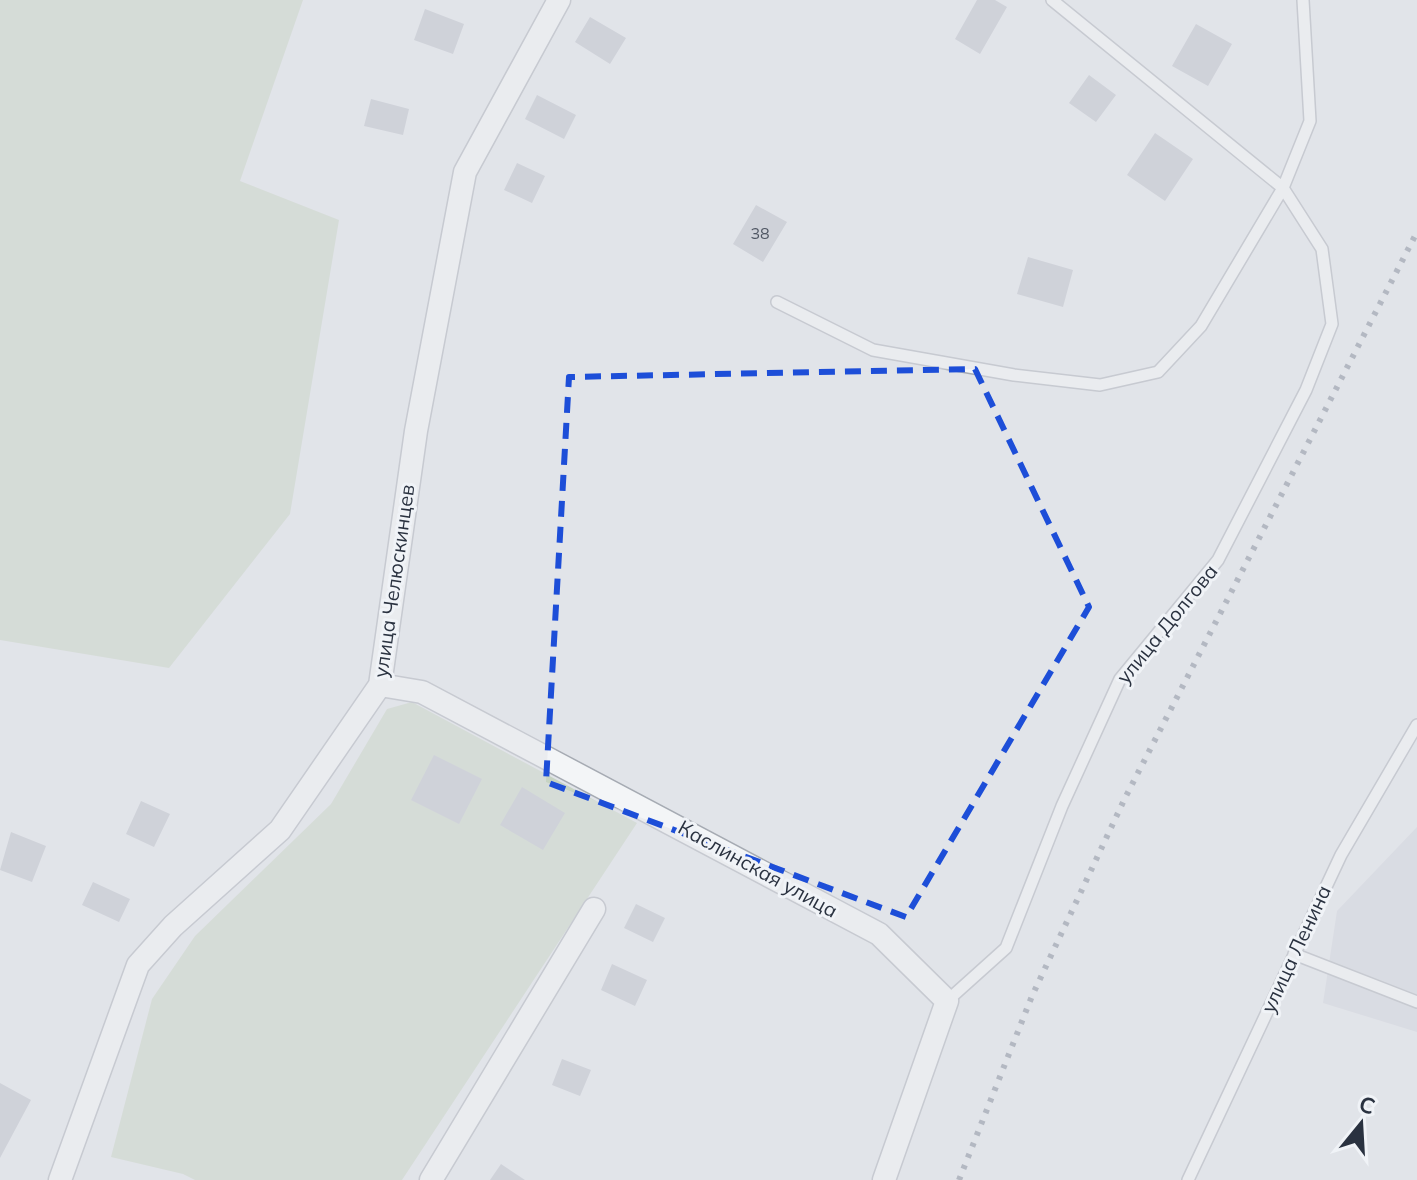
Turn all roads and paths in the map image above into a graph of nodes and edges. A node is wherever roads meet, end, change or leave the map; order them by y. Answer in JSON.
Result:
{"nodes":[{"id":1,"x":559,"y":0,"type":"edge"},
{"id":2,"x":1052,"y":0,"type":"edge"},
{"id":3,"x":1303,"y":0,"type":"edge"},
{"id":4,"x":1283,"y":188,"type":"junction"},
{"id":5,"x":777,"y":302,"type":"dead end"},
{"id":6,"x":380,"y":685,"type":"junction"},
{"id":7,"x":1417,"y":725,"type":"edge"},
{"id":8,"x":594,"y":909,"type":"dead end"},
{"id":9,"x":1294,"y":954,"type":"junction"},
{"id":10,"x":947,"y":1001,"type":"junction"},
{"id":11,"x":1417,"y":1002,"type":"edge"},
{"id":12,"x":60,"y":1180,"type":"edge"},
{"id":13,"x":431,"y":1180,"type":"edge"},
{"id":14,"x":884,"y":1180,"type":"edge"},
{"id":15,"x":1188,"y":1180,"type":"edge"}],
"edges":[{"from":1,"to":6,"type":"street","name":"улица Челюскинцев"},
{"from":2,"to":4,"type":"lane","name":"улица Долгова"},
{"from":3,"to":4,"type":"lane"},
{"from":4,"to":5,"type":"lane"},
{"from":4,"to":10,"type":"lane","name":"улица Долгова"},
{"from":6,"to":10,"type":"street","name":"Каслинская улица"},
{"from":6,"to":12,"type":"street","name":"улица Челюскинцев"},
{"from":7,"to":9,"type":"lane","name":"улица Ленина"},
{"from":8,"to":13,"type":"street"},
{"from":9,"to":11,"type":"lane"},
{"from":9,"to":15,"type":"lane","name":"улица Ленина"},
{"from":10,"to":14,"type":"street"}]}
